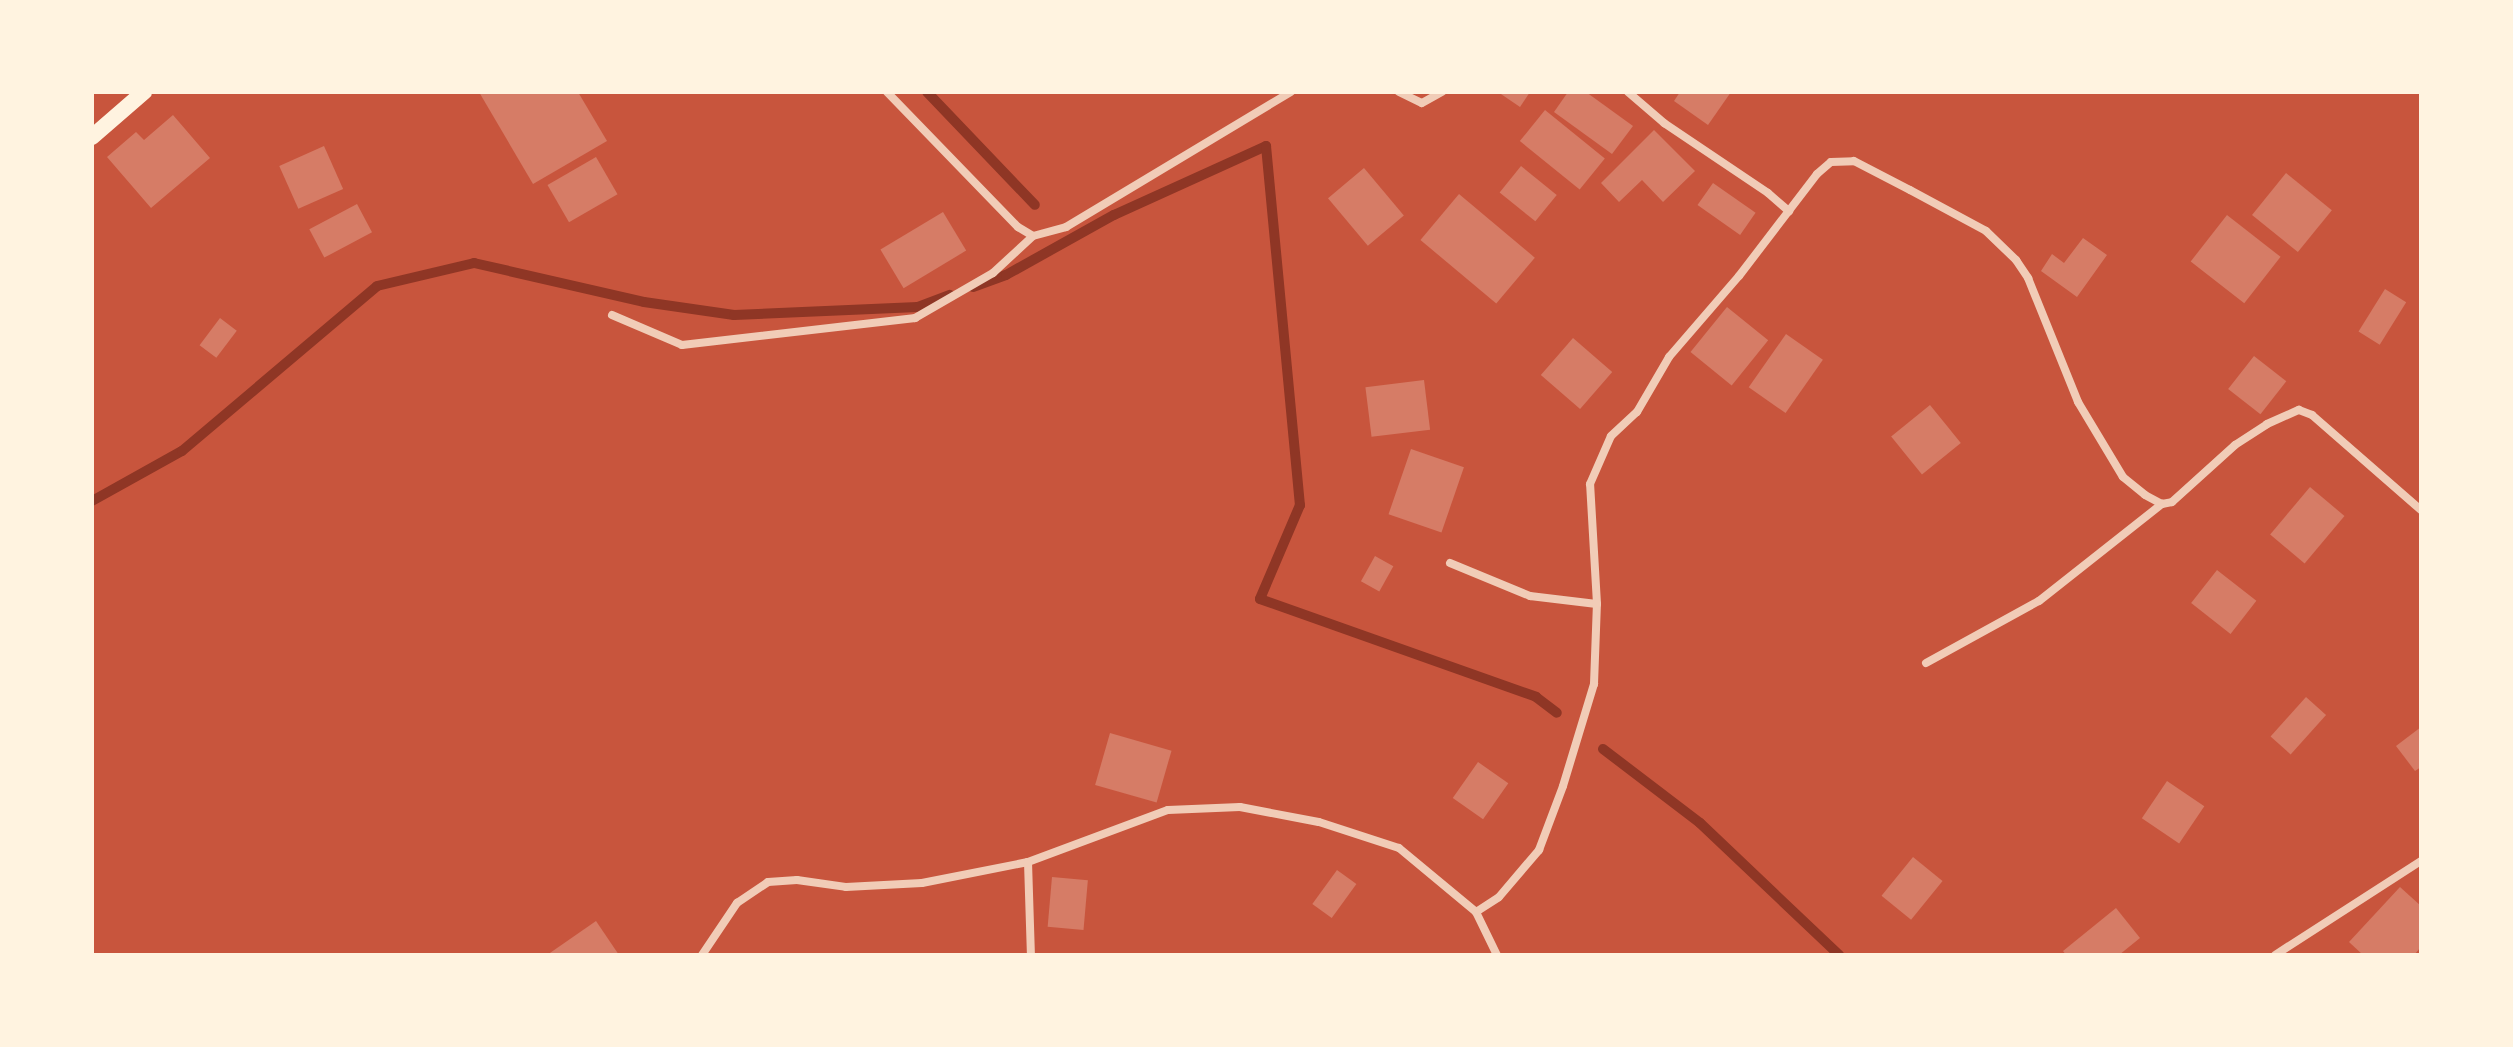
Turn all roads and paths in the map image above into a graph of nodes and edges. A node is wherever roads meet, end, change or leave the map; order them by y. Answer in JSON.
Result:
{"nodes":[{"id":1,"x":144,"y":92,"type":"edge"},
{"id":2,"x":887,"y":92,"type":"edge"},
{"id":3,"x":1291,"y":92,"type":"edge"},
{"id":4,"x":1399,"y":92,"type":"edge"},
{"id":5,"x":1442,"y":92,"type":"edge"},
{"id":6,"x":1628,"y":92,"type":"edge"},
{"id":7,"x":92,"y":137,"type":"edge"},
{"id":8,"x":1789,"y":211,"type":"junction"},
{"id":9,"x":1033,"y":236,"type":"junction"},
{"id":10,"x":612,"y":315,"type":"dead end"},
{"id":11,"x":2162,"y":504,"type":"junction"},
{"id":12,"x":2421,"y":510,"type":"edge"},
{"id":13,"x":1450,"y":563,"type":"dead end"},
{"id":14,"x":1597,"y":604,"type":"junction"},
{"id":15,"x":1926,"y":663,"type":"dead end"},
{"id":16,"x":2421,"y":861,"type":"edge"},
{"id":17,"x":1028,"y":862,"type":"junction"},
{"id":18,"x":1476,"y":912,"type":"junction"},
{"id":19,"x":702,"y":955,"type":"edge"},
{"id":20,"x":1031,"y":955,"type":"edge"},
{"id":21,"x":1497,"y":955,"type":"edge"},
{"id":22,"x":2275,"y":955,"type":"edge"}],
"edges":[{"from":1,"to":7,"type":"main road"},
{"from":2,"to":9,"type":"street"},
{"from":3,"to":9,"type":"street"},
{"from":4,"to":5,"type":"street"},
{"from":6,"to":8,"type":"street"},
{"from":8,"to":11,"type":"street"},
{"from":8,"to":14,"type":"street"},
{"from":9,"to":10,"type":"street"},
{"from":11,"to":12,"type":"street"},
{"from":11,"to":15,"type":"street"},
{"from":13,"to":14,"type":"street"},
{"from":14,"to":18,"type":"street"},
{"from":16,"to":22,"type":"street"},
{"from":17,"to":18,"type":"street"},
{"from":17,"to":19,"type":"street"},
{"from":17,"to":20,"type":"street"},
{"from":18,"to":21,"type":"street"}]}
